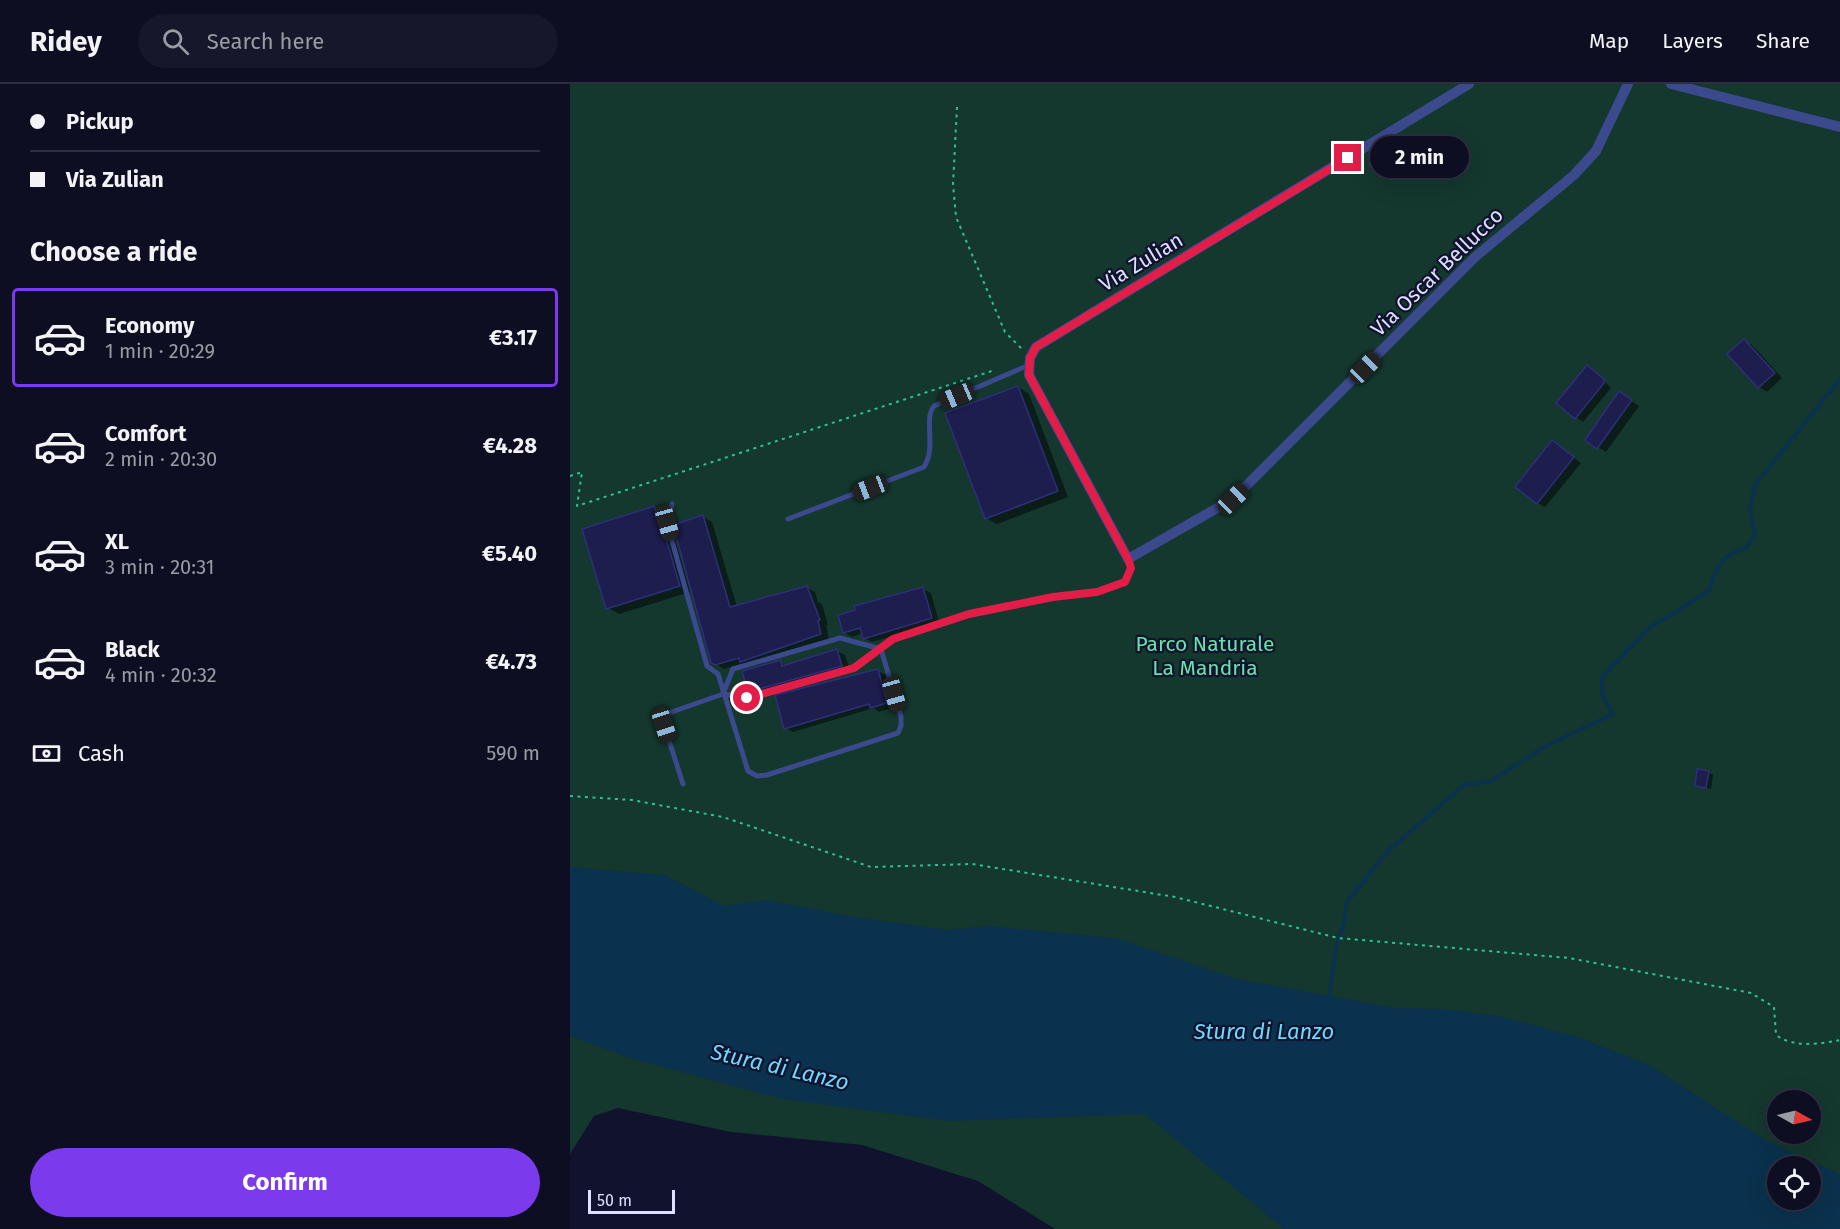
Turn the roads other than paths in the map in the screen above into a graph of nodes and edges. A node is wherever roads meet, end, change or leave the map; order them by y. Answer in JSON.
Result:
{"nodes":[{"id":1,"x":1469,"y":84,"type":"edge"},
{"id":2,"x":1629,"y":84,"type":"edge"},
{"id":3,"x":1671,"y":84,"type":"edge"},
{"id":4,"x":1840,"y":127,"type":"edge"},
{"id":5,"x":1030,"y":362,"type":"junction"},
{"id":6,"x":672,"y":504,"type":"dead end"},
{"id":7,"x":788,"y":519,"type":"dead end"},
{"id":8,"x":1128,"y":559,"type":"junction"},
{"id":9,"x":881,"y":649,"type":"junction"},
{"id":10,"x":723,"y":694,"type":"junction"},
{"id":11,"x":683,"y":784,"type":"dead end"}],
"edges":[{"from":1,"to":5,"type":"street","name":"Via Zulian"},
{"from":2,"to":8,"type":"street","name":"Via Oscar Bellucco"},
{"from":3,"to":4,"type":"street"},
{"from":5,"to":7,"type":"lane"},
{"from":5,"to":8,"type":"street"},
{"from":6,"to":10,"type":"lane"},
{"from":8,"to":9,"type":"lane"},
{"from":9,"to":10,"type":"lane"},
{"from":9,"to":10,"type":"lane"},
{"from":9,"to":10,"type":"lane"},
{"from":10,"to":11,"type":"lane"}]}
